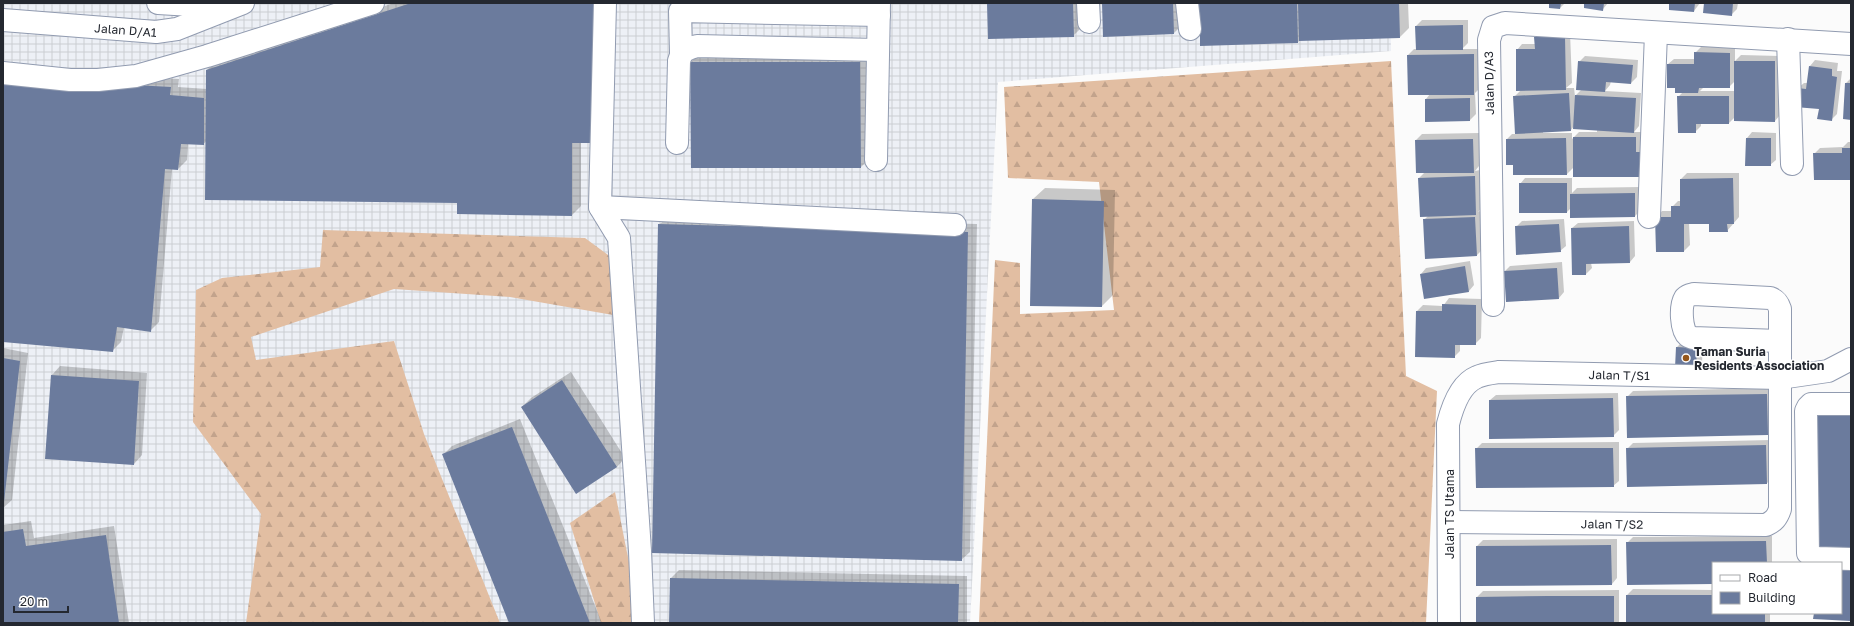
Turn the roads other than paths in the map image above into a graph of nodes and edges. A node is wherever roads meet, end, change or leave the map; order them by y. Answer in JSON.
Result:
{"nodes":[{"id":1,"x":158,"y":3,"type":"edge"},
{"id":2,"x":373,"y":3,"type":"edge"},
{"id":3,"x":605,"y":3,"type":"edge"},
{"id":4,"x":1187,"y":3,"type":"edge"},
{"id":5,"x":238,"y":5,"type":"edge"},
{"id":6,"x":680,"y":7,"type":"edge"},
{"id":7,"x":879,"y":9,"type":"edge"},
{"id":8,"x":3,"y":20,"type":"edge"},
{"id":9,"x":1190,"y":29,"type":"dead end"},
{"id":10,"x":1656,"y":33,"type":"junction"},
{"id":11,"x":1788,"y":39,"type":"junction"},
{"id":12,"x":1851,"y":44,"type":"edge"},
{"id":13,"x":878,"y":50,"type":"junction"},
{"id":14,"x":681,"y":53,"type":"junction"},
{"id":15,"x":3,"y":73,"type":"edge"},
{"id":16,"x":677,"y":143,"type":"dead end"},
{"id":17,"x":876,"y":160,"type":"dead end"},
{"id":18,"x":1792,"y":164,"type":"dead end"},
{"id":19,"x":600,"y":207,"type":"junction"},
{"id":20,"x":1649,"y":216,"type":"dead end"},
{"id":21,"x":955,"y":225,"type":"dead end"},
{"id":22,"x":1492,"y":305,"type":"dead end"},
{"id":23,"x":1779,"y":341,"type":"dead end"},
{"id":24,"x":1851,"y":359,"type":"edge"},
{"id":25,"x":1828,"y":371,"type":"junction"},
{"id":26,"x":1790,"y":377,"type":"junction"},
{"id":27,"x":1841,"y":404,"type":"edge"},
{"id":28,"x":1452,"y":405,"type":"joint"},
{"id":29,"x":1449,"y":522,"type":"junction"},
{"id":30,"x":1851,"y":559,"type":"edge"},
{"id":31,"x":643,"y":623,"type":"edge"},
{"id":32,"x":1449,"y":623,"type":"edge"}],
"edges":[{"from":1,"to":5,"type":"street"},
{"from":2,"to":15,"type":"street"},
{"from":3,"to":19,"type":"street"},
{"from":4,"to":9,"type":"street"},
{"from":5,"to":8,"type":"street","name":"Jalan D/A1"},
{"from":6,"to":7,"type":"street"},
{"from":6,"to":14,"type":"street"},
{"from":7,"to":13,"type":"street"},
{"from":10,"to":11,"type":"street","name":"Jalan D/A3"},
{"from":10,"to":20,"type":"street"},
{"from":10,"to":22,"type":"street","name":"Jalan D/A3"},
{"from":11,"to":12,"type":"street","name":"Jalan D/A3"},
{"from":11,"to":18,"type":"street"},
{"from":13,"to":14,"type":"street"},
{"from":13,"to":17,"type":"street"},
{"from":14,"to":16,"type":"street"},
{"from":19,"to":21,"type":"street"},
{"from":19,"to":31,"type":"street"},
{"from":23,"to":26,"type":"street"},
{"from":24,"to":25,"type":"street","name":"Jalan T/S1"},
{"from":25,"to":26,"type":"street","name":"Jalan T/S1"},
{"from":25,"to":27,"type":"street"},
{"from":26,"to":28,"type":"street","name":"Jalan T/S1"},
{"from":26,"to":29,"type":"street","name":"Jalan T/S2"},
{"from":27,"to":30,"type":"street"},
{"from":28,"to":29,"type":"street","name":"Jalan TS Utama"},
{"from":29,"to":32,"type":"street","name":"Jalan TS Utama"}]}
